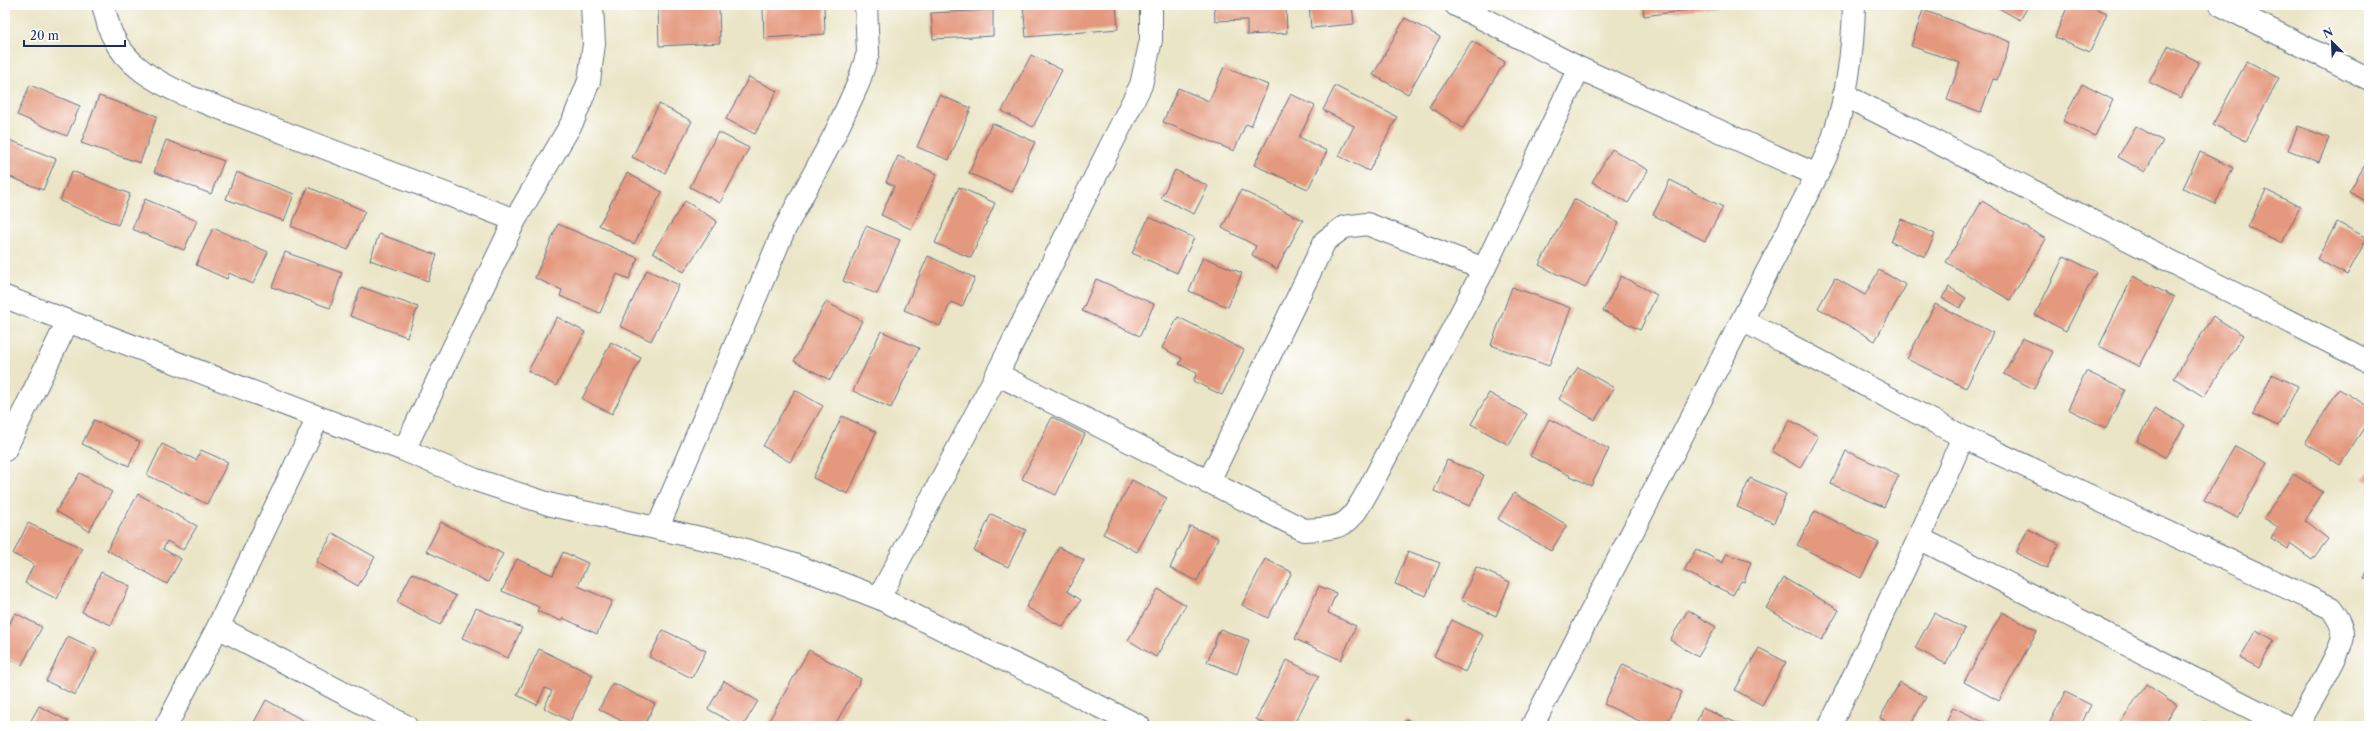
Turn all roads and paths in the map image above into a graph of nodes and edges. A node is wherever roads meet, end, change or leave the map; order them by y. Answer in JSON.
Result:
{"nodes":[{"id":1,"x":103,"y":5,"type":"edge"},
{"id":2,"x":592,"y":5,"type":"edge"},
{"id":3,"x":866,"y":5,"type":"edge"},
{"id":4,"x":1151,"y":5,"type":"edge"},
{"id":5,"x":1456,"y":5,"type":"edge"},
{"id":6,"x":1854,"y":5,"type":"edge"},
{"id":7,"x":2221,"y":5,"type":"edge"},
{"id":8,"x":1579,"y":68,"type":"junction"},
{"id":9,"x":2369,"y":79,"type":"edge"},
{"id":10,"x":1844,"y":95,"type":"junction"},
{"id":11,"x":1817,"y":174,"type":"junction"},
{"id":12,"x":515,"y":220,"type":"junction"},
{"id":13,"x":1484,"y":269,"type":"junction"},
{"id":14,"x":5,"y":297,"type":"edge"},
{"id":15,"x":1742,"y":320,"type":"junction"},
{"id":16,"x":68,"y":321,"type":"junction"},
{"id":17,"x":2369,"y":362,"type":"edge"},
{"id":18,"x":997,"y":374,"type":"junction"},
{"id":19,"x":318,"y":418,"type":"junction"},
{"id":20,"x":1964,"y":437,"type":"junction"},
{"id":21,"x":5,"y":450,"type":"edge"},
{"id":22,"x":404,"y":450,"type":"junction"},
{"id":23,"x":1208,"y":483,"type":"junction"},
{"id":24,"x":658,"y":527,"type":"junction"},
{"id":25,"x":1919,"y":538,"type":"junction"},
{"id":26,"x":879,"y":598,"type":"junction"},
{"id":27,"x":218,"y":627,"type":"junction"},
{"id":28,"x":166,"y":726,"type":"edge"},
{"id":29,"x":406,"y":726,"type":"edge"},
{"id":30,"x":1139,"y":726,"type":"edge"},
{"id":31,"x":1532,"y":726,"type":"edge"},
{"id":32,"x":1830,"y":726,"type":"edge"},
{"id":33,"x":2286,"y":726,"type":"edge"},
{"id":34,"x":2297,"y":726,"type":"edge"}],
"edges":[{"from":1,"to":12,"type":"street"},
{"from":2,"to":12,"type":"street"},
{"from":3,"to":24,"type":"street"},
{"from":4,"to":18,"type":"street"},
{"from":5,"to":8,"type":"street"},
{"from":6,"to":10,"type":"street"},
{"from":7,"to":9,"type":"street"},
{"from":8,"to":11,"type":"street"},
{"from":8,"to":13,"type":"street"},
{"from":10,"to":11,"type":"street"},
{"from":10,"to":17,"type":"street"},
{"from":11,"to":15,"type":"street"},
{"from":12,"to":22,"type":"street"},
{"from":13,"to":23,"type":"street"},
{"from":13,"to":23,"type":"street"},
{"from":14,"to":16,"type":"street"},
{"from":15,"to":20,"type":"street"},
{"from":15,"to":31,"type":"street"},
{"from":16,"to":19,"type":"street"},
{"from":16,"to":21,"type":"street"},
{"from":18,"to":23,"type":"street"},
{"from":18,"to":26,"type":"street"},
{"from":19,"to":22,"type":"street"},
{"from":19,"to":27,"type":"street"},
{"from":20,"to":25,"type":"street"},
{"from":20,"to":34,"type":"street"},
{"from":22,"to":24,"type":"street"},
{"from":24,"to":26,"type":"street"},
{"from":25,"to":32,"type":"street"},
{"from":25,"to":33,"type":"street"},
{"from":26,"to":30,"type":"street"},
{"from":27,"to":28,"type":"street"},
{"from":27,"to":29,"type":"street"}]}
